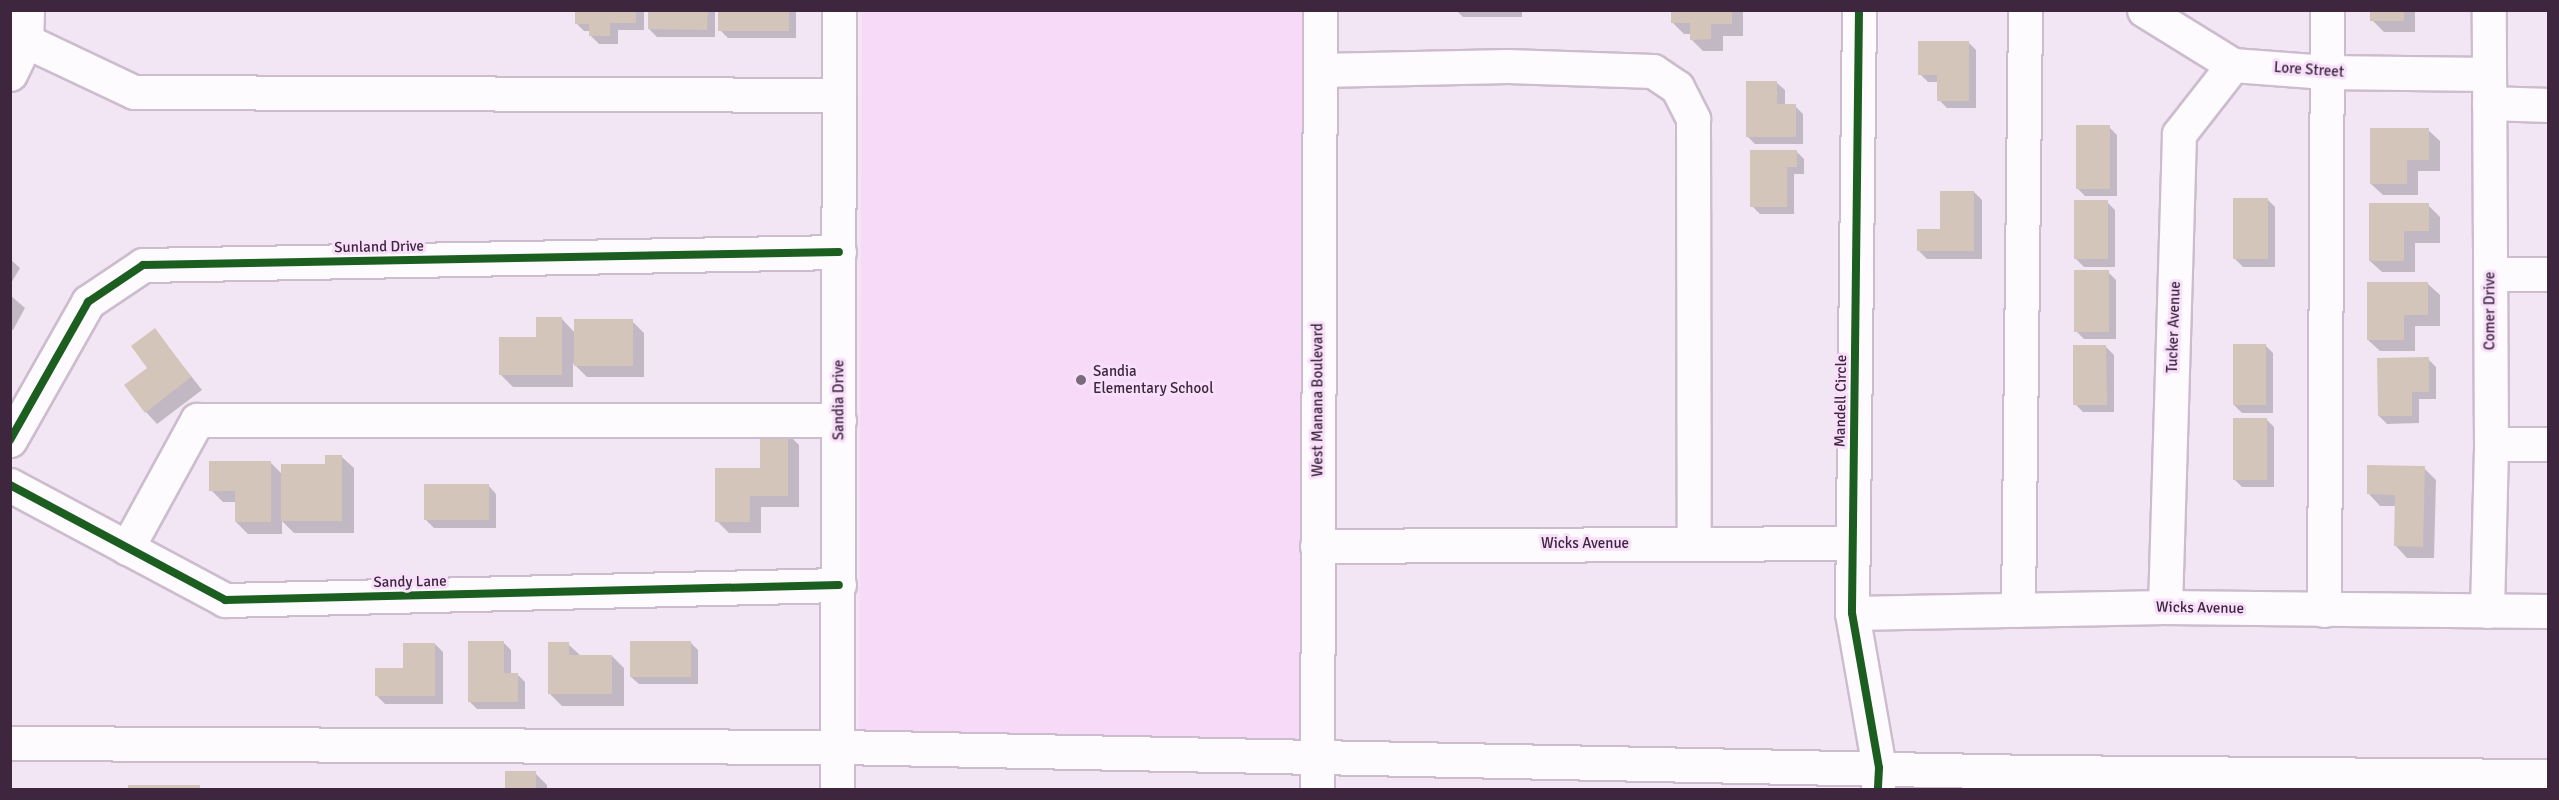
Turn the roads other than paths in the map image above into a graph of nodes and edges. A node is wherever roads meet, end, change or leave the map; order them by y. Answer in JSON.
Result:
{"nodes":[{"id":1,"x":839,"y":10,"type":"edge"},
{"id":2,"x":1320,"y":10,"type":"edge"},
{"id":3,"x":1859,"y":10,"type":"edge"},
{"id":4,"x":2025,"y":10,"type":"edge"},
{"id":5,"x":2144,"y":10,"type":"edge"},
{"id":6,"x":2327,"y":10,"type":"edge"},
{"id":7,"x":2489,"y":10,"type":"edge"},
{"id":8,"x":27,"y":26,"type":"edge"},
{"id":9,"x":2232,"y":64,"type":"junction"},
{"id":10,"x":1320,"y":70,"type":"junction"},
{"id":11,"x":2326,"y":72,"type":"junction"},
{"id":12,"x":10,"y":74,"type":"edge"},
{"id":13,"x":2489,"y":89,"type":"junction"},
{"id":14,"x":839,"y":95,"type":"junction"},
{"id":15,"x":2548,"y":105,"type":"edge"},
{"id":16,"x":839,"y":252,"type":"junction"},
{"id":17,"x":2490,"y":274,"type":"junction"},
{"id":18,"x":2548,"y":274,"type":"edge"},
{"id":19,"x":839,"y":420,"type":"junction"},
{"id":20,"x":10,"y":440,"type":"edge"},
{"id":21,"x":2491,"y":444,"type":"junction"},
{"id":22,"x":2548,"y":444,"type":"edge"},
{"id":23,"x":10,"y":485,"type":"edge"},
{"id":24,"x":1694,"y":543,"type":"junction"},
{"id":25,"x":1852,"y":543,"type":"junction"},
{"id":26,"x":1317,"y":546,"type":"junction"},
{"id":27,"x":127,"y":548,"type":"junction"},
{"id":28,"x":839,"y":585,"type":"junction"},
{"id":29,"x":2165,"y":607,"type":"junction"},
{"id":30,"x":2018,"y":610,"type":"junction"},
{"id":31,"x":2324,"y":610,"type":"junction"},
{"id":32,"x":2487,"y":611,"type":"junction"},
{"id":33,"x":2548,"y":611,"type":"edge"},
{"id":34,"x":1852,"y":613,"type":"junction"},
{"id":35,"x":10,"y":743,"type":"edge"},
{"id":36,"x":839,"y":747,"type":"junction"},
{"id":37,"x":1317,"y":757,"type":"junction"},
{"id":38,"x":2548,"y":776,"type":"edge"},
{"id":39,"x":1878,"y":779,"type":"edge"},
{"id":40,"x":2035,"y":781,"type":"edge"},
{"id":41,"x":837,"y":789,"type":"edge"},
{"id":42,"x":1317,"y":789,"type":"edge"}],
"edges":[{"from":1,"to":14,"type":"street","name":"Sandia Drive"},
{"from":2,"to":10,"type":"street","name":"West Manana Boulevard"},
{"from":3,"to":25,"type":"street","name":"Mandell Circle"},
{"from":4,"to":30,"type":"street"},
{"from":5,"to":9,"type":"street","name":"Lore Street"},
{"from":6,"to":11,"type":"street"},
{"from":7,"to":13,"type":"street","name":"Comer Drive"},
{"from":8,"to":12,"type":"street"},
{"from":8,"to":14,"type":"street"},
{"from":9,"to":11,"type":"street","name":"Lore Street"},
{"from":9,"to":29,"type":"street","name":"Tucker Avenue"},
{"from":10,"to":24,"type":"street"},
{"from":10,"to":26,"type":"street","name":"West Manana Boulevard"},
{"from":11,"to":13,"type":"street","name":"Lore Street"},
{"from":11,"to":31,"type":"street"},
{"from":13,"to":15,"type":"street","name":"Lore Street"},
{"from":13,"to":17,"type":"street","name":"Comer Drive"},
{"from":14,"to":16,"type":"street","name":"Sandia Drive"},
{"from":16,"to":19,"type":"street","name":"Sandia Drive"},
{"from":16,"to":20,"type":"street","name":"Sunland Drive"},
{"from":17,"to":18,"type":"street"},
{"from":17,"to":21,"type":"street","name":"Comer Drive"},
{"from":19,"to":27,"type":"street"},
{"from":19,"to":28,"type":"street","name":"Sandia Drive"},
{"from":21,"to":22,"type":"street"},
{"from":21,"to":32,"type":"street","name":"Comer Drive"},
{"from":23,"to":27,"type":"street","name":"Sandy Lane"},
{"from":24,"to":25,"type":"street","name":"Wicks Avenue"},
{"from":24,"to":26,"type":"street","name":"Wicks Avenue"},
{"from":25,"to":34,"type":"street","name":"Mandell Circle"},
{"from":26,"to":37,"type":"street","name":"West Manana Boulevard"},
{"from":27,"to":28,"type":"street","name":"Sandy Lane"},
{"from":28,"to":36,"type":"street","name":"Sandia Drive"},
{"from":29,"to":30,"type":"street","name":"Wicks Avenue"},
{"from":29,"to":31,"type":"street","name":"Wicks Avenue"},
{"from":30,"to":34,"type":"street","name":"Wicks Avenue"},
{"from":31,"to":32,"type":"street","name":"Wicks Avenue"},
{"from":32,"to":33,"type":"street","name":"Wicks Avenue"},
{"from":34,"to":39,"type":"street","name":"Mandell Circle"},
{"from":35,"to":36,"type":"street"},
{"from":36,"to":37,"type":"street"},
{"from":36,"to":41,"type":"street","name":"Sandia Drive"},
{"from":37,"to":39,"type":"street"},
{"from":37,"to":42,"type":"street","name":"West Manana Boulevard"},
{"from":38,"to":40,"type":"street"},
{"from":39,"to":40,"type":"street"}]}
